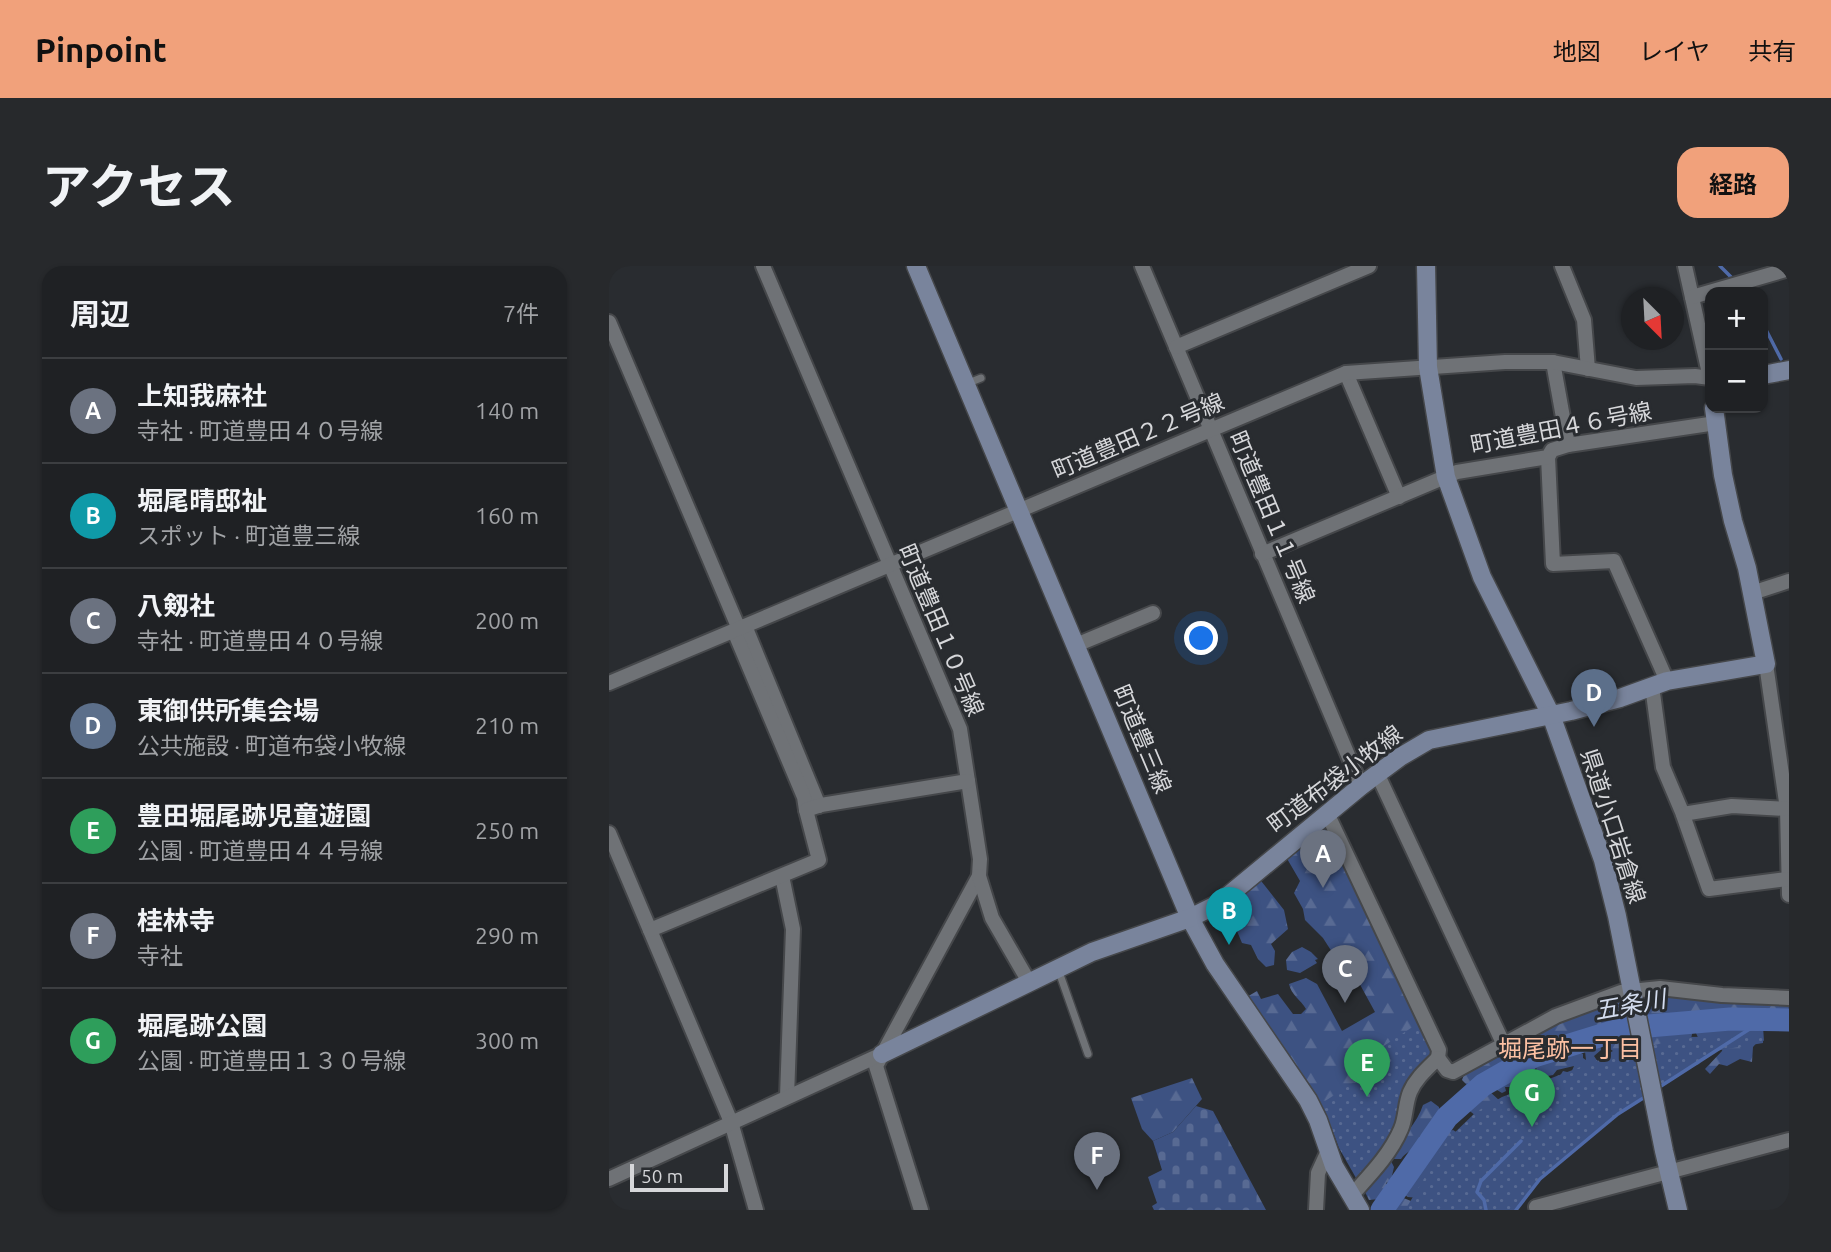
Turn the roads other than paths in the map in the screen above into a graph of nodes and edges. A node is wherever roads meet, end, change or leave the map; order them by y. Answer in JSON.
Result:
{"nodes":[{"id":1,"x":763,"y":266,"type":"edge"},
{"id":2,"x":916,"y":266,"type":"edge"},
{"id":3,"x":1142,"y":266,"type":"edge"},
{"id":4,"x":1369,"y":266,"type":"edge"},
{"id":5,"x":1426,"y":266,"type":"edge"},
{"id":6,"x":1562,"y":266,"type":"edge"},
{"id":7,"x":1685,"y":266,"type":"edge"},
{"id":8,"x":1786,"y":268,"type":"edge"},
{"id":9,"x":1692,"y":297,"type":"junction"},
{"id":10,"x":609,"y":322,"type":"edge"},
{"id":11,"x":1176,"y":347,"type":"junction"},
{"id":12,"x":1705,"y":356,"type":"edge"},
{"id":13,"x":1553,"y":362,"type":"junction"},
{"id":14,"x":1428,"y":367,"type":"junction"},
{"id":15,"x":1588,"y":369,"type":"junction"},
{"id":16,"x":1789,"y":370,"type":"edge"},
{"id":17,"x":1346,"y":373,"type":"junction"},
{"id":18,"x":1768,"y":374,"type":"edge"},
{"id":19,"x":1705,"y":377,"type":"edge"},
{"id":20,"x":1715,"y":415,"type":"edge"},
{"id":21,"x":1211,"y":430,"type":"junction"},
{"id":22,"x":1568,"y":445,"type":"junction"},
{"id":23,"x":1548,"y":457,"type":"junction"},
{"id":24,"x":1446,"y":477,"type":"junction"},
{"id":25,"x":1399,"y":496,"type":"junction"},
{"id":26,"x":1019,"y":511,"type":"junction"},
{"id":27,"x":1262,"y":554,"type":"junction"},
{"id":28,"x":889,"y":566,"type":"junction"},
{"id":29,"x":1789,"y":581,"type":"edge"},
{"id":30,"x":1752,"y":593,"type":"junction"},
{"id":31,"x":1153,"y":613,"type":"dead end"},
{"id":32,"x":739,"y":629,"type":"junction"},
{"id":33,"x":1076,"y":645,"type":"junction"},
{"id":34,"x":1766,"y":664,"type":"junction"},
{"id":35,"x":609,"y":683,"type":"edge"},
{"id":36,"x":1659,"y":684,"type":"junction"},
{"id":37,"x":1551,"y":715,"type":"junction"},
{"id":38,"x":1783,"y":741,"type":"edge"},
{"id":39,"x":1377,"y":773,"type":"junction"},
{"id":40,"x":968,"y":781,"type":"junction"},
{"id":41,"x":1361,"y":786,"type":"junction"},
{"id":42,"x":812,"y":808,"type":"junction"},
{"id":43,"x":1787,"y":809,"type":"junction"},
{"id":44,"x":1327,"y":813,"type":"junction"},
{"id":45,"x":1683,"y":814,"type":"junction"},
{"id":46,"x":609,"y":833,"type":"edge"},
{"id":47,"x":782,"y":876,"type":"junction"},
{"id":48,"x":979,"y":876,"type":"junction"},
{"id":49,"x":1787,"y":879,"type":"junction"},
{"id":50,"x":1789,"y":895,"type":"edge"},
{"id":51,"x":1190,"y":918,"type":"junction"},
{"id":52,"x":650,"y":930,"type":"junction"},
{"id":53,"x":1058,"y":968,"type":"junction"},
{"id":54,"x":1029,"y":982,"type":"junction"},
{"id":55,"x":1632,"y":993,"type":"junction"},
{"id":56,"x":1789,"y":999,"type":"edge"},
{"id":57,"x":1503,"y":1043,"type":"junction"},
{"id":58,"x":882,"y":1054,"type":"junction"},
{"id":59,"x":1088,"y":1054,"type":"dead end"},
{"id":60,"x":1438,"y":1058,"type":"junction"},
{"id":61,"x":787,"y":1097,"type":"junction"},
{"id":62,"x":731,"y":1122,"type":"junction"},
{"id":63,"x":1789,"y":1140,"type":"edge"},
{"id":64,"x":1328,"y":1152,"type":"junction"},
{"id":65,"x":1669,"y":1172,"type":"junction"},
{"id":66,"x":609,"y":1179,"type":"edge"},
{"id":67,"x":1356,"y":1204,"type":"edge"},
{"id":68,"x":1536,"y":1208,"type":"edge"},
{"id":69,"x":755,"y":1210,"type":"edge"},
{"id":70,"x":921,"y":1210,"type":"edge"},
{"id":71,"x":1316,"y":1210,"type":"edge"},
{"id":72,"x":1678,"y":1210,"type":"edge"}],
"edges":[{"from":1,"to":28,"type":"street","name":"町道豊田１０号線"},
{"from":2,"to":26,"type":"street","name":"町道豊三線"},
{"from":3,"to":11,"type":"street","name":"町道豊田１１号線"},
{"from":4,"to":11,"type":"street"},
{"from":5,"to":14,"type":"street","name":"県道小口岩倉線"},
{"from":6,"to":15,"type":"street"},
{"from":7,"to":9,"type":"street"},
{"from":8,"to":9,"type":"street"},
{"from":9,"to":12,"type":"street"},
{"from":10,"to":32,"type":"street"},
{"from":11,"to":21,"type":"street","name":"町道豊田１１号線"},
{"from":13,"to":14,"type":"street","name":"町道豊田２２号線"},
{"from":13,"to":15,"type":"street","name":"町道豊田２２号線"},
{"from":13,"to":22,"type":"street"},
{"from":14,"to":17,"type":"street","name":"町道豊田２２号線"},
{"from":14,"to":24,"type":"street","name":"県道小口岩倉線"},
{"from":15,"to":19,"type":"street","name":"町道豊田２２号線"},
{"from":16,"to":18,"type":"street"},
{"from":17,"to":21,"type":"street","name":"町道豊田２２号線"},
{"from":17,"to":25,"type":"street"},
{"from":20,"to":22,"type":"street","name":"町道豊田４６号線"},
{"from":20,"to":30,"type":"street"},
{"from":21,"to":26,"type":"street","name":"町道豊田２２号線"},
{"from":21,"to":27,"type":"street","name":"町道豊田１１号線"},
{"from":22,"to":23,"type":"street","name":"町道豊田４６号線"},
{"from":23,"to":24,"type":"street","name":"町道豊田４６号線"},
{"from":23,"to":36,"type":"street"},
{"from":24,"to":25,"type":"street","name":"町道豊田４６号線"},
{"from":24,"to":37,"type":"street","name":"県道小口岩倉線"},
{"from":25,"to":27,"type":"street","name":"町道豊田４６号線"},
{"from":26,"to":28,"type":"street","name":"町道豊田２２号線"},
{"from":26,"to":33,"type":"street","name":"町道豊三線"},
{"from":27,"to":41,"type":"street","name":"町道豊田１１号線"},
{"from":28,"to":32,"type":"street","name":"町道豊田２２号線"},
{"from":28,"to":40,"type":"street","name":"町道豊田１０号線"},
{"from":29,"to":30,"type":"street"},
{"from":30,"to":34,"type":"street"},
{"from":31,"to":33,"type":"street"},
{"from":32,"to":35,"type":"street","name":"町道豊田２２号線"},
{"from":32,"to":42,"type":"street"},
{"from":33,"to":51,"type":"street","name":"町道豊三線"},
{"from":34,"to":36,"type":"street","name":"町道布袋小牧線"},
{"from":34,"to":38,"type":"street"},
{"from":36,"to":37,"type":"street","name":"町道布袋小牧線"},
{"from":36,"to":45,"type":"street"},
{"from":37,"to":39,"type":"street","name":"町道布袋小牧線"},
{"from":37,"to":55,"type":"street","name":"県道小口岩倉線"},
{"from":38,"to":43,"type":"street"},
{"from":39,"to":41,"type":"street","name":"町道布袋小牧線"},
{"from":39,"to":57,"type":"street"},
{"from":40,"to":42,"type":"street"},
{"from":40,"to":48,"type":"street","name":"町道豊田１０号線"},
{"from":41,"to":44,"type":"street","name":"町道布袋小牧線"},
{"from":42,"to":47,"type":"street"},
{"from":43,"to":45,"type":"street"},
{"from":43,"to":49,"type":"street"},
{"from":44,"to":51,"type":"street","name":"町道布袋小牧線"},
{"from":44,"to":60,"type":"street"},
{"from":45,"to":49,"type":"street"},
{"from":46,"to":52,"type":"street"},
{"from":47,"to":52,"type":"street"},
{"from":47,"to":61,"type":"street"},
{"from":48,"to":54,"type":"street","name":"町道豊田１０号線"},
{"from":48,"to":58,"type":"street"},
{"from":49,"to":50,"type":"street"},
{"from":51,"to":53,"type":"street","name":"町道布袋小牧線"},
{"from":51,"to":64,"type":"street","name":"町道豊三線"},
{"from":52,"to":62,"type":"street"},
{"from":53,"to":54,"type":"street","name":"町道布袋小牧線"},
{"from":53,"to":59,"type":"lane"},
{"from":54,"to":58,"type":"street","name":"町道布袋小牧線"},
{"from":55,"to":56,"type":"street"},
{"from":55,"to":57,"type":"street"},
{"from":55,"to":65,"type":"street","name":"県道小口岩倉線"},
{"from":57,"to":60,"type":"street"},
{"from":58,"to":61,"type":"street"},
{"from":58,"to":70,"type":"street"},
{"from":60,"to":67,"type":"street"},
{"from":61,"to":62,"type":"street"},
{"from":62,"to":66,"type":"street"},
{"from":62,"to":69,"type":"street"},
{"from":63,"to":65,"type":"street"},
{"from":64,"to":67,"type":"street","name":"町道豊三線"},
{"from":64,"to":71,"type":"street"},
{"from":65,"to":68,"type":"street"},
{"from":65,"to":72,"type":"street","name":"県道小口岩倉線"}]}
